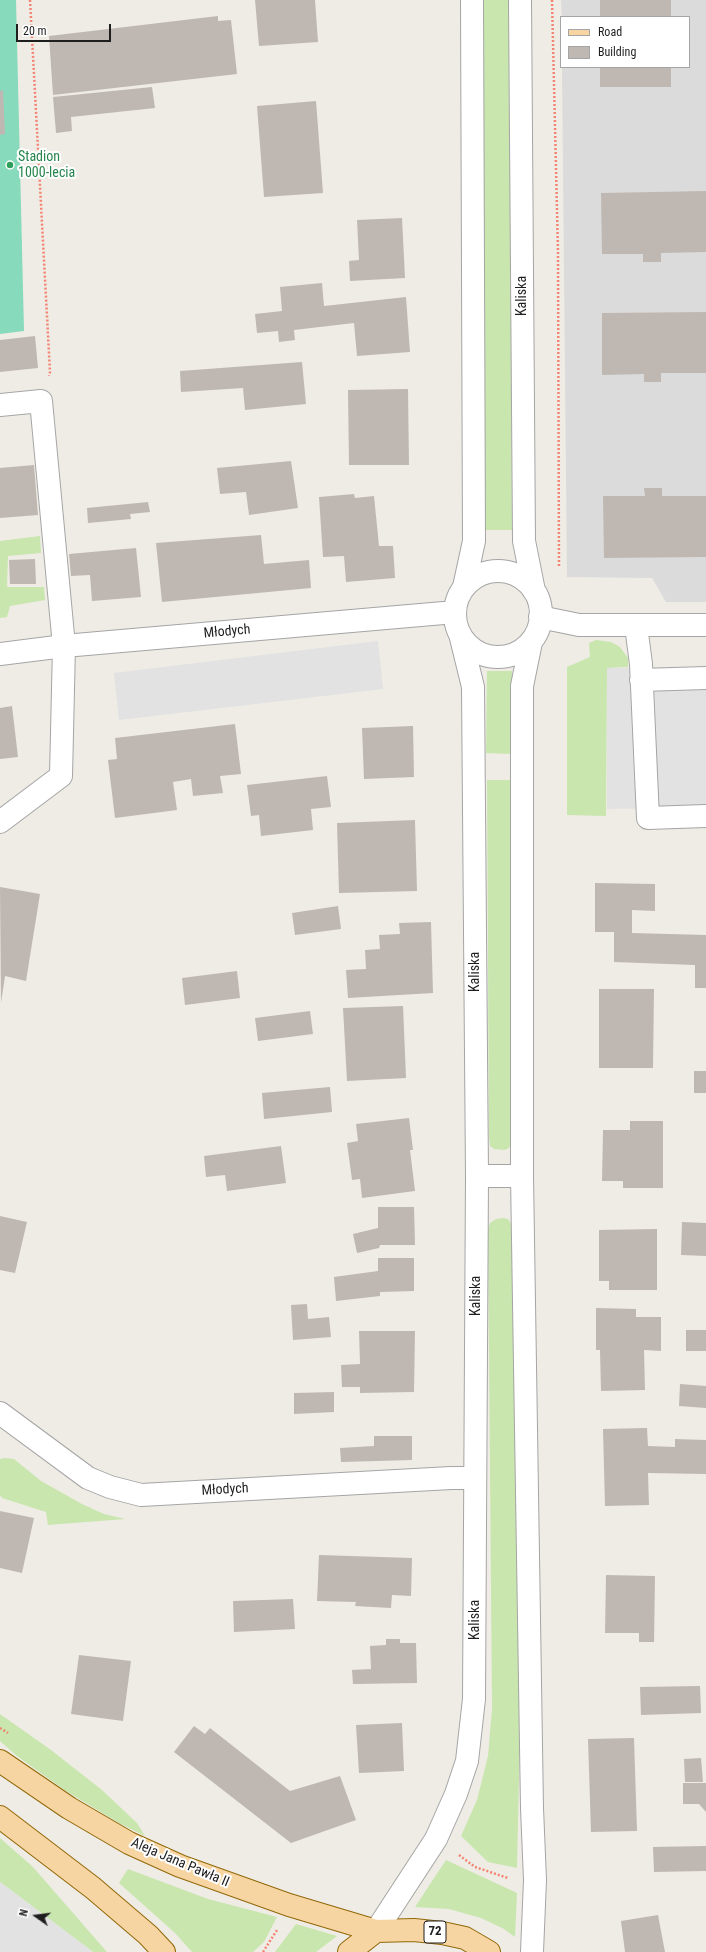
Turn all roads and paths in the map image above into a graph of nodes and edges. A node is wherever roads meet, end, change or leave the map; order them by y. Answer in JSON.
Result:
{"nodes":[{"id":1,"x":30,"y":0,"type":"edge"},
{"id":2,"x":472,"y":0,"type":"edge"},
{"id":3,"x":520,"y":0,"type":"edge"},
{"id":4,"x":552,"y":0,"type":"edge"},
{"id":5,"x":41,"y":401,"type":"junction"},
{"id":6,"x":0,"y":405,"type":"edge"},
{"id":7,"x":559,"y":572,"type":"dead end"},
{"id":8,"x":464,"y":587,"type":"junction"},
{"id":9,"x":534,"y":591,"type":"junction"},
{"id":10,"x":455,"y":612,"type":"junction"},
{"id":11,"x":540,"y":617,"type":"junction"},
{"id":12,"x":706,"y":625,"type":"edge"},
{"id":13,"x":636,"y":626,"type":"junction"},
{"id":14,"x":461,"y":638,"type":"junction"},
{"id":15,"x":531,"y":642,"type":"junction"},
{"id":16,"x":64,"y":646,"type":"junction"},
{"id":17,"x":0,"y":654,"type":"edge"},
{"id":18,"x":706,"y":678,"type":"edge"},
{"id":19,"x":641,"y":680,"type":"junction"},
{"id":20,"x":706,"y":816,"type":"edge"},
{"id":21,"x":0,"y":822,"type":"edge"},
{"id":22,"x":477,"y":1176,"type":"junction"},
{"id":23,"x":522,"y":1176,"type":"junction"},
{"id":24,"x":0,"y":1413,"type":"edge"},
{"id":25,"x":475,"y":1478,"type":"junction"},
{"id":26,"x":0,"y":1761,"type":"edge"},
{"id":27,"x":0,"y":1817,"type":"edge"},
{"id":28,"x":436,"y":1839,"type":"junction"},
{"id":29,"x":535,"y":1880,"type":"junction"},
{"id":30,"x":376,"y":1931,"type":"junction"},
{"id":31,"x":164,"y":1952,"type":"edge"},
{"id":32,"x":349,"y":1952,"type":"edge"},
{"id":33,"x":489,"y":1952,"type":"edge"},
{"id":34,"x":532,"y":1952,"type":"edge"}],
"edges":[{"from":1,"to":5,"type":"path"},
{"from":2,"to":8,"type":"street"},
{"from":3,"to":9,"type":"street","name":"Kaliska"},
{"from":4,"to":7,"type":"path"},
{"from":5,"to":6,"type":"street"},
{"from":5,"to":16,"type":"street"},
{"from":8,"to":9,"type":"street"},
{"from":8,"to":10,"type":"street"},
{"from":9,"to":11,"type":"street"},
{"from":10,"to":14,"type":"street"},
{"from":10,"to":16,"type":"street","name":"Młodych"},
{"from":11,"to":13,"type":"street"},
{"from":11,"to":15,"type":"street"},
{"from":12,"to":13,"type":"street"},
{"from":13,"to":19,"type":"street"},
{"from":14,"to":15,"type":"street"},
{"from":14,"to":22,"type":"street","name":"Kaliska"},
{"from":15,"to":23,"type":"street"},
{"from":16,"to":17,"type":"street","name":"Młodych"},
{"from":16,"to":21,"type":"street"},
{"from":18,"to":19,"type":"street"},
{"from":19,"to":20,"type":"street"},
{"from":22,"to":23,"type":"street"},
{"from":22,"to":25,"type":"street","name":"Kaliska"},
{"from":23,"to":29,"type":"street"},
{"from":24,"to":25,"type":"street","name":"Młodych"},
{"from":25,"to":28,"type":"street","name":"Kaliska"},
{"from":26,"to":30,"type":"main road","name":"Aleja Jana Pawła II"},
{"from":27,"to":31,"type":"main road"},
{"from":28,"to":29,"type":"path"},
{"from":28,"to":30,"type":"street","name":"Kaliska"},
{"from":29,"to":34,"type":"street"},
{"from":30,"to":32,"type":"main road"},
{"from":30,"to":33,"type":"main road","number":"72"}]}
